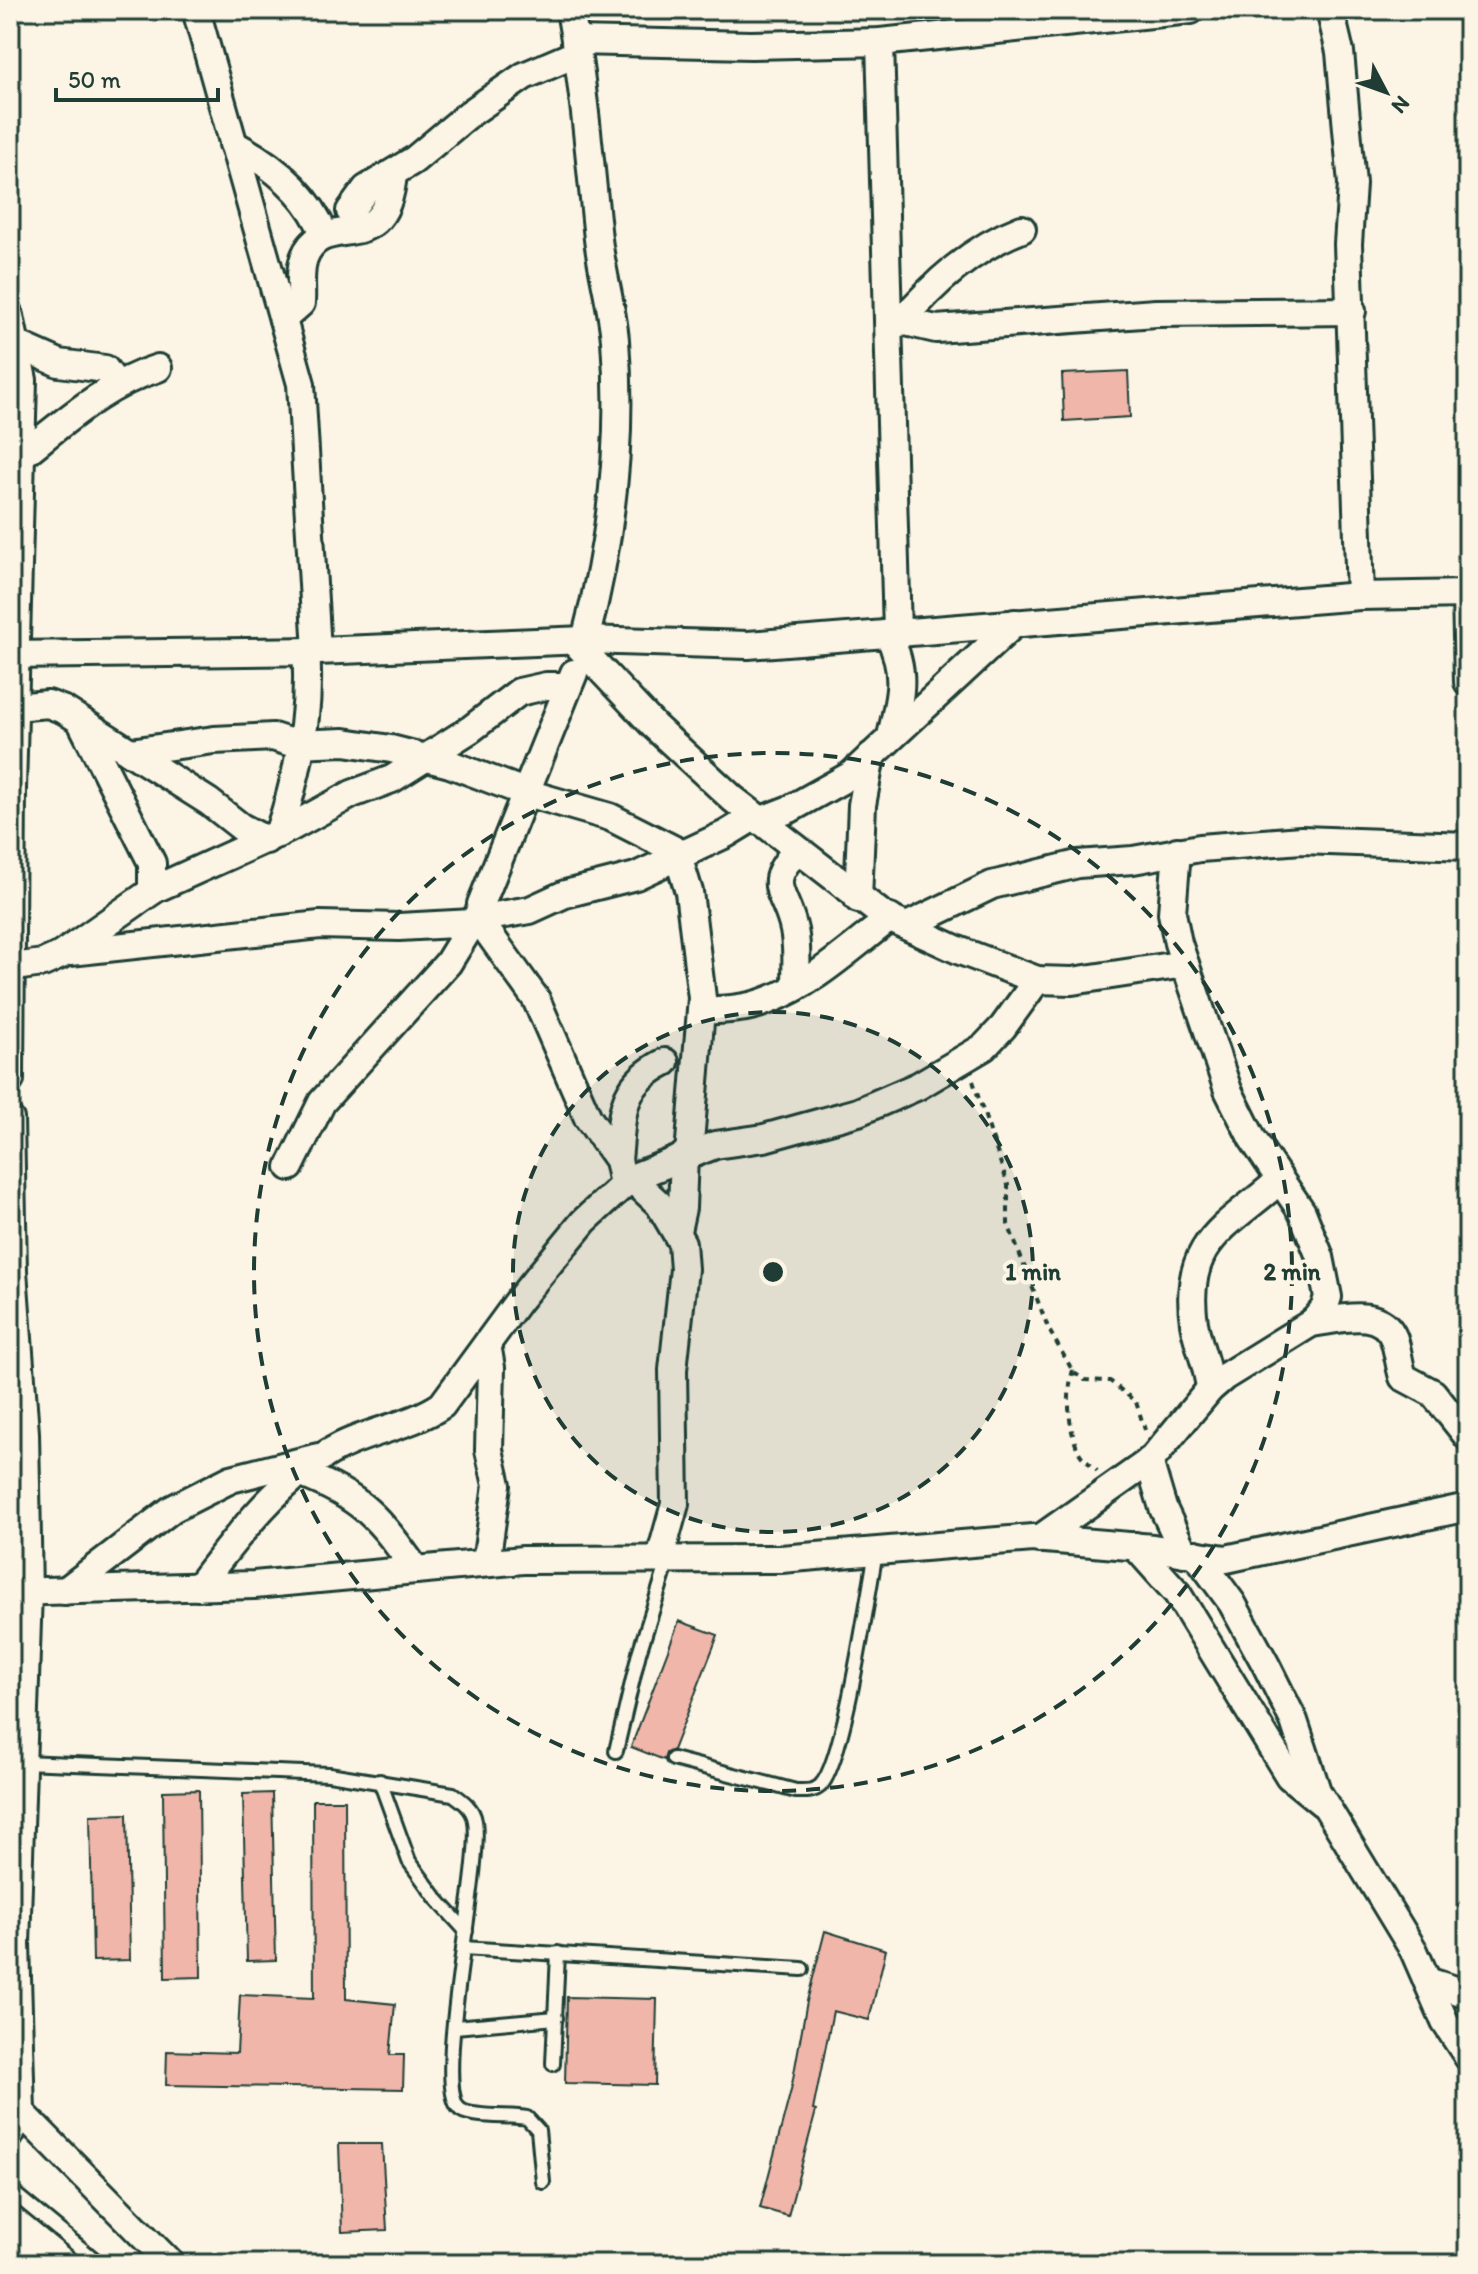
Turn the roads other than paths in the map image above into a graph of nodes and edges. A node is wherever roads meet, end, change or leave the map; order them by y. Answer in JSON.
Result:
{"nodes":[{"id":1,"x":570,"y":10,"type":"edge"},
{"id":2,"x":1191,"y":10,"type":"edge"},
{"id":3,"x":1330,"y":10,"type":"edge"},
{"id":4,"x":199,"y":14,"type":"edge"},
{"id":5,"x":1091,"y":14,"type":"edge"},
{"id":6,"x":880,"y":42,"type":"junction"},
{"id":7,"x":577,"y":47,"type":"junction"},
{"id":8,"x":233,"y":144,"type":"junction"},
{"id":9,"x":393,"y":173,"type":"junction"},
{"id":10,"x":350,"y":211,"type":"dead end"},
{"id":11,"x":1022,"y":229,"type":"dead end"},
{"id":12,"x":324,"y":234,"type":"junction"},
{"id":13,"x":1352,"y":311,"type":"junction"},
{"id":14,"x":10,"y":316,"type":"edge"},
{"id":15,"x":283,"y":319,"type":"junction"},
{"id":16,"x":894,"y":320,"type":"junction"},
{"id":17,"x":16,"y":344,"type":"junction"},
{"id":18,"x":158,"y":368,"type":"dead end"},
{"id":19,"x":117,"y":385,"type":"junction"},
{"id":20,"x":21,"y":456,"type":"junction"},
{"id":21,"x":1467,"y":594,"type":"edge"},
{"id":22,"x":1360,"y":596,"type":"junction"},
{"id":23,"x":1015,"y":623,"type":"junction"},
{"id":24,"x":893,"y":632,"type":"junction"},
{"id":25,"x":581,"y":644,"type":"junction"},
{"id":26,"x":312,"y":651,"type":"junction"},
{"id":27,"x":14,"y":655,"type":"edge"},
{"id":28,"x":1468,"y":682,"type":"edge"},
{"id":29,"x":567,"y":686,"type":"junction"},
{"id":30,"x":15,"y":707,"type":"junction"},
{"id":31,"x":81,"y":722,"type":"junction"},
{"id":32,"x":891,"y":736,"type":"junction"},
{"id":33,"x":300,"y":743,"type":"junction"},
{"id":34,"x":130,"y":752,"type":"junction"},
{"id":35,"x":871,"y":756,"type":"junction"},
{"id":36,"x":426,"y":757,"type":"junction"},
{"id":37,"x":527,"y":793,"type":"junction"},
{"id":38,"x":757,"y":819,"type":"junction"},
{"id":39,"x":272,"y":837,"type":"junction"},
{"id":40,"x":1468,"y":846,"type":"edge"},
{"id":41,"x":796,"y":851,"type":"junction"},
{"id":42,"x":1177,"y":851,"type":"junction"},
{"id":43,"x":680,"y":855,"type":"junction"},
{"id":44,"x":152,"y":891,"type":"junction"},
{"id":45,"x":858,"y":899,"type":"junction"},
{"id":46,"x":479,"y":916,"type":"junction"},
{"id":47,"x":898,"y":922,"type":"junction"},
{"id":48,"x":65,"y":952,"type":"junction"},
{"id":49,"x":1185,"y":964,"type":"junction"},
{"id":50,"x":12,"y":973,"type":"edge"},
{"id":51,"x":1037,"y":980,"type":"junction"},
{"id":52,"x":796,"y":987,"type":"junction"},
{"id":53,"x":701,"y":1011,"type":"junction"},
{"id":54,"x":665,"y":1062,"type":"dead end"},
{"id":55,"x":10,"y":1080,"type":"edge"},
{"id":56,"x":10,"y":1119,"type":"edge"},
{"id":57,"x":687,"y":1154,"type":"junction"},
{"id":58,"x":290,"y":1167,"type":"dead end"},
{"id":59,"x":624,"y":1174,"type":"junction"},
{"id":60,"x":1280,"y":1180,"type":"junction"},
{"id":61,"x":677,"y":1231,"type":"junction"},
{"id":62,"x":11,"y":1271,"type":"edge"},
{"id":63,"x":1311,"y":1323,"type":"junction"},
{"id":64,"x":487,"y":1344,"type":"junction"},
{"id":65,"x":1210,"y":1389,"type":"junction"},
{"id":66,"x":17,"y":1437,"type":"edge"},
{"id":67,"x":1468,"y":1437,"type":"edge"},
{"id":68,"x":329,"y":1454,"type":"junction"},
{"id":69,"x":1150,"y":1460,"type":"junction"},
{"id":70,"x":302,"y":1474,"type":"junction"},
{"id":71,"x":1468,"y":1507,"type":"edge"},
{"id":72,"x":1039,"y":1539,"type":"junction"},
{"id":73,"x":1135,"y":1546,"type":"junction"},
{"id":74,"x":876,"y":1552,"type":"junction"},
{"id":75,"x":1190,"y":1553,"type":"junction"},
{"id":76,"x":665,"y":1558,"type":"junction"},
{"id":77,"x":486,"y":1563,"type":"junction"},
{"id":78,"x":416,"y":1570,"type":"junction"},
{"id":79,"x":198,"y":1587,"type":"junction"},
{"id":80,"x":65,"y":1591,"type":"junction"},
{"id":81,"x":19,"y":1592,"type":"edge"},
{"id":82,"x":18,"y":1637,"type":"edge"},
{"id":83,"x":616,"y":1751,"type":"dead end"},
{"id":84,"x":673,"y":1759,"type":"dead end"},
{"id":85,"x":18,"y":1778,"type":"edge"},
{"id":86,"x":380,"y":1781,"type":"junction"},
{"id":87,"x":1329,"y":1809,"type":"junction"},
{"id":88,"x":466,"y":1931,"type":"junction"},
{"id":89,"x":463,"y":1948,"type":"junction"},
{"id":90,"x":558,"y":1953,"type":"junction"},
{"id":91,"x":802,"y":1969,"type":"dead end"},
{"id":92,"x":1427,"y":1981,"type":"junction"},
{"id":93,"x":1468,"y":1994,"type":"edge"},
{"id":94,"x":556,"y":2018,"type":"junction"},
{"id":95,"x":455,"y":2027,"type":"junction"},
{"id":96,"x":1468,"y":2057,"type":"edge"},
{"id":97,"x":553,"y":2064,"type":"dead end"},
{"id":98,"x":16,"y":2124,"type":"edge"},
{"id":99,"x":543,"y":2182,"type":"dead end"},
{"id":100,"x":10,"y":2190,"type":"edge"},
{"id":101,"x":100,"y":2264,"type":"edge"},
{"id":102,"x":171,"y":2264,"type":"edge"}],
"edges":[{"from":1,"to":7,"type":"street"},
{"from":2,"to":5,"type":"street"},
{"from":3,"to":13,"type":"street"},
{"from":4,"to":8,"type":"street"},
{"from":5,"to":6,"type":"street"},
{"from":6,"to":7,"type":"street"},
{"from":6,"to":16,"type":"street"},
{"from":7,"to":9,"type":"street"},
{"from":7,"to":25,"type":"street"},
{"from":8,"to":12,"type":"street"},
{"from":8,"to":15,"type":"street"},
{"from":9,"to":10,"type":"street"},
{"from":9,"to":12,"type":"street"},
{"from":11,"to":16,"type":"street"},
{"from":12,"to":15,"type":"street"},
{"from":13,"to":16,"type":"street"},
{"from":13,"to":22,"type":"street"},
{"from":14,"to":17,"type":"street"},
{"from":15,"to":26,"type":"street"},
{"from":16,"to":24,"type":"street"},
{"from":17,"to":19,"type":"street"},
{"from":17,"to":20,"type":"street"},
{"from":18,"to":19,"type":"street"},
{"from":19,"to":20,"type":"street"},
{"from":20,"to":27,"type":"street"},
{"from":21,"to":22,"type":"street"},
{"from":21,"to":28,"type":"street"},
{"from":22,"to":23,"type":"street"},
{"from":23,"to":24,"type":"street"},
{"from":23,"to":32,"type":"street"},
{"from":24,"to":25,"type":"street"},
{"from":24,"to":32,"type":"street"},
{"from":25,"to":26,"type":"street"},
{"from":25,"to":29,"type":"street"},
{"from":25,"to":38,"type":"street"},
{"from":26,"to":27,"type":"street"},
{"from":26,"to":33,"type":"street"},
{"from":27,"to":30,"type":"street"},
{"from":29,"to":36,"type":"street"},
{"from":29,"to":37,"type":"street"},
{"from":30,"to":31,"type":"street"},
{"from":30,"to":50,"type":"street"},
{"from":31,"to":34,"type":"street"},
{"from":31,"to":44,"type":"street"},
{"from":32,"to":35,"type":"street"},
{"from":33,"to":34,"type":"street"},
{"from":33,"to":36,"type":"street"},
{"from":33,"to":39,"type":"street"},
{"from":34,"to":39,"type":"street"},
{"from":35,"to":38,"type":"street"},
{"from":35,"to":45,"type":"street"},
{"from":36,"to":37,"type":"street"},
{"from":36,"to":39,"type":"street"},
{"from":37,"to":43,"type":"street"},
{"from":37,"to":46,"type":"street"},
{"from":38,"to":41,"type":"street"},
{"from":38,"to":43,"type":"street"},
{"from":39,"to":44,"type":"street"},
{"from":40,"to":42,"type":"street"},
{"from":41,"to":45,"type":"street"},
{"from":41,"to":52,"type":"street"},
{"from":42,"to":47,"type":"street"},
{"from":42,"to":49,"type":"street"},
{"from":43,"to":46,"type":"street"},
{"from":43,"to":53,"type":"street"},
{"from":44,"to":48,"type":"street"},
{"from":45,"to":47,"type":"street"},
{"from":46,"to":48,"type":"street"},
{"from":46,"to":58,"type":"street"},
{"from":46,"to":59,"type":"street"},
{"from":47,"to":51,"type":"street"},
{"from":47,"to":52,"type":"street"},
{"from":48,"to":50,"type":"street"},
{"from":49,"to":51,"type":"street"},
{"from":49,"to":60,"type":"street"},
{"from":50,"to":55,"type":"street"},
{"from":51,"to":57,"type":"street"},
{"from":52,"to":53,"type":"street"},
{"from":53,"to":57,"type":"street"},
{"from":54,"to":59,"type":"street"},
{"from":56,"to":62,"type":"street"},
{"from":57,"to":59,"type":"street"},
{"from":57,"to":61,"type":"street"},
{"from":59,"to":61,"type":"street"},
{"from":59,"to":64,"type":"street"},
{"from":60,"to":63,"type":"street"},
{"from":60,"to":65,"type":"street"},
{"from":61,"to":76,"type":"street"},
{"from":62,"to":66,"type":"street"},
{"from":63,"to":65,"type":"street"},
{"from":63,"to":67,"type":"street"},
{"from":64,"to":68,"type":"street"},
{"from":64,"to":77,"type":"street"},
{"from":65,"to":69,"type":"street"},
{"from":66,"to":81,"type":"street"},
{"from":68,"to":70,"type":"street"},
{"from":68,"to":80,"type":"street"},
{"from":69,"to":72,"type":"street"},
{"from":69,"to":75,"type":"street"},
{"from":70,"to":78,"type":"street"},
{"from":70,"to":79,"type":"street"},
{"from":71,"to":75,"type":"street"},
{"from":72,"to":73,"type":"street"},
{"from":72,"to":74,"type":"street"},
{"from":73,"to":75,"type":"street"},
{"from":73,"to":87,"type":"street"},
{"from":74,"to":76,"type":"street"},
{"from":74,"to":84,"type":"lane"},
{"from":75,"to":87,"type":"street"},
{"from":76,"to":77,"type":"street"},
{"from":76,"to":83,"type":"lane"},
{"from":77,"to":78,"type":"street"},
{"from":78,"to":79,"type":"street"},
{"from":79,"to":80,"type":"street"},
{"from":80,"to":81,"type":"street"},
{"from":81,"to":82,"type":"street"},
{"from":82,"to":85,"type":"street"},
{"from":85,"to":86,"type":"lane"},
{"from":85,"to":98,"type":"street"},
{"from":86,"to":88,"type":"lane"},
{"from":86,"to":88,"type":"lane"},
{"from":87,"to":92,"type":"street"},
{"from":88,"to":89,"type":"lane"},
{"from":89,"to":90,"type":"lane"},
{"from":89,"to":95,"type":"lane"},
{"from":90,"to":91,"type":"lane"},
{"from":90,"to":94,"type":"lane"},
{"from":92,"to":93,"type":"street"},
{"from":92,"to":96,"type":"street"},
{"from":94,"to":95,"type":"lane"},
{"from":94,"to":97,"type":"lane"},
{"from":95,"to":99,"type":"lane"},
{"from":98,"to":102,"type":"street"},
{"from":100,"to":101,"type":"lane"}]}
